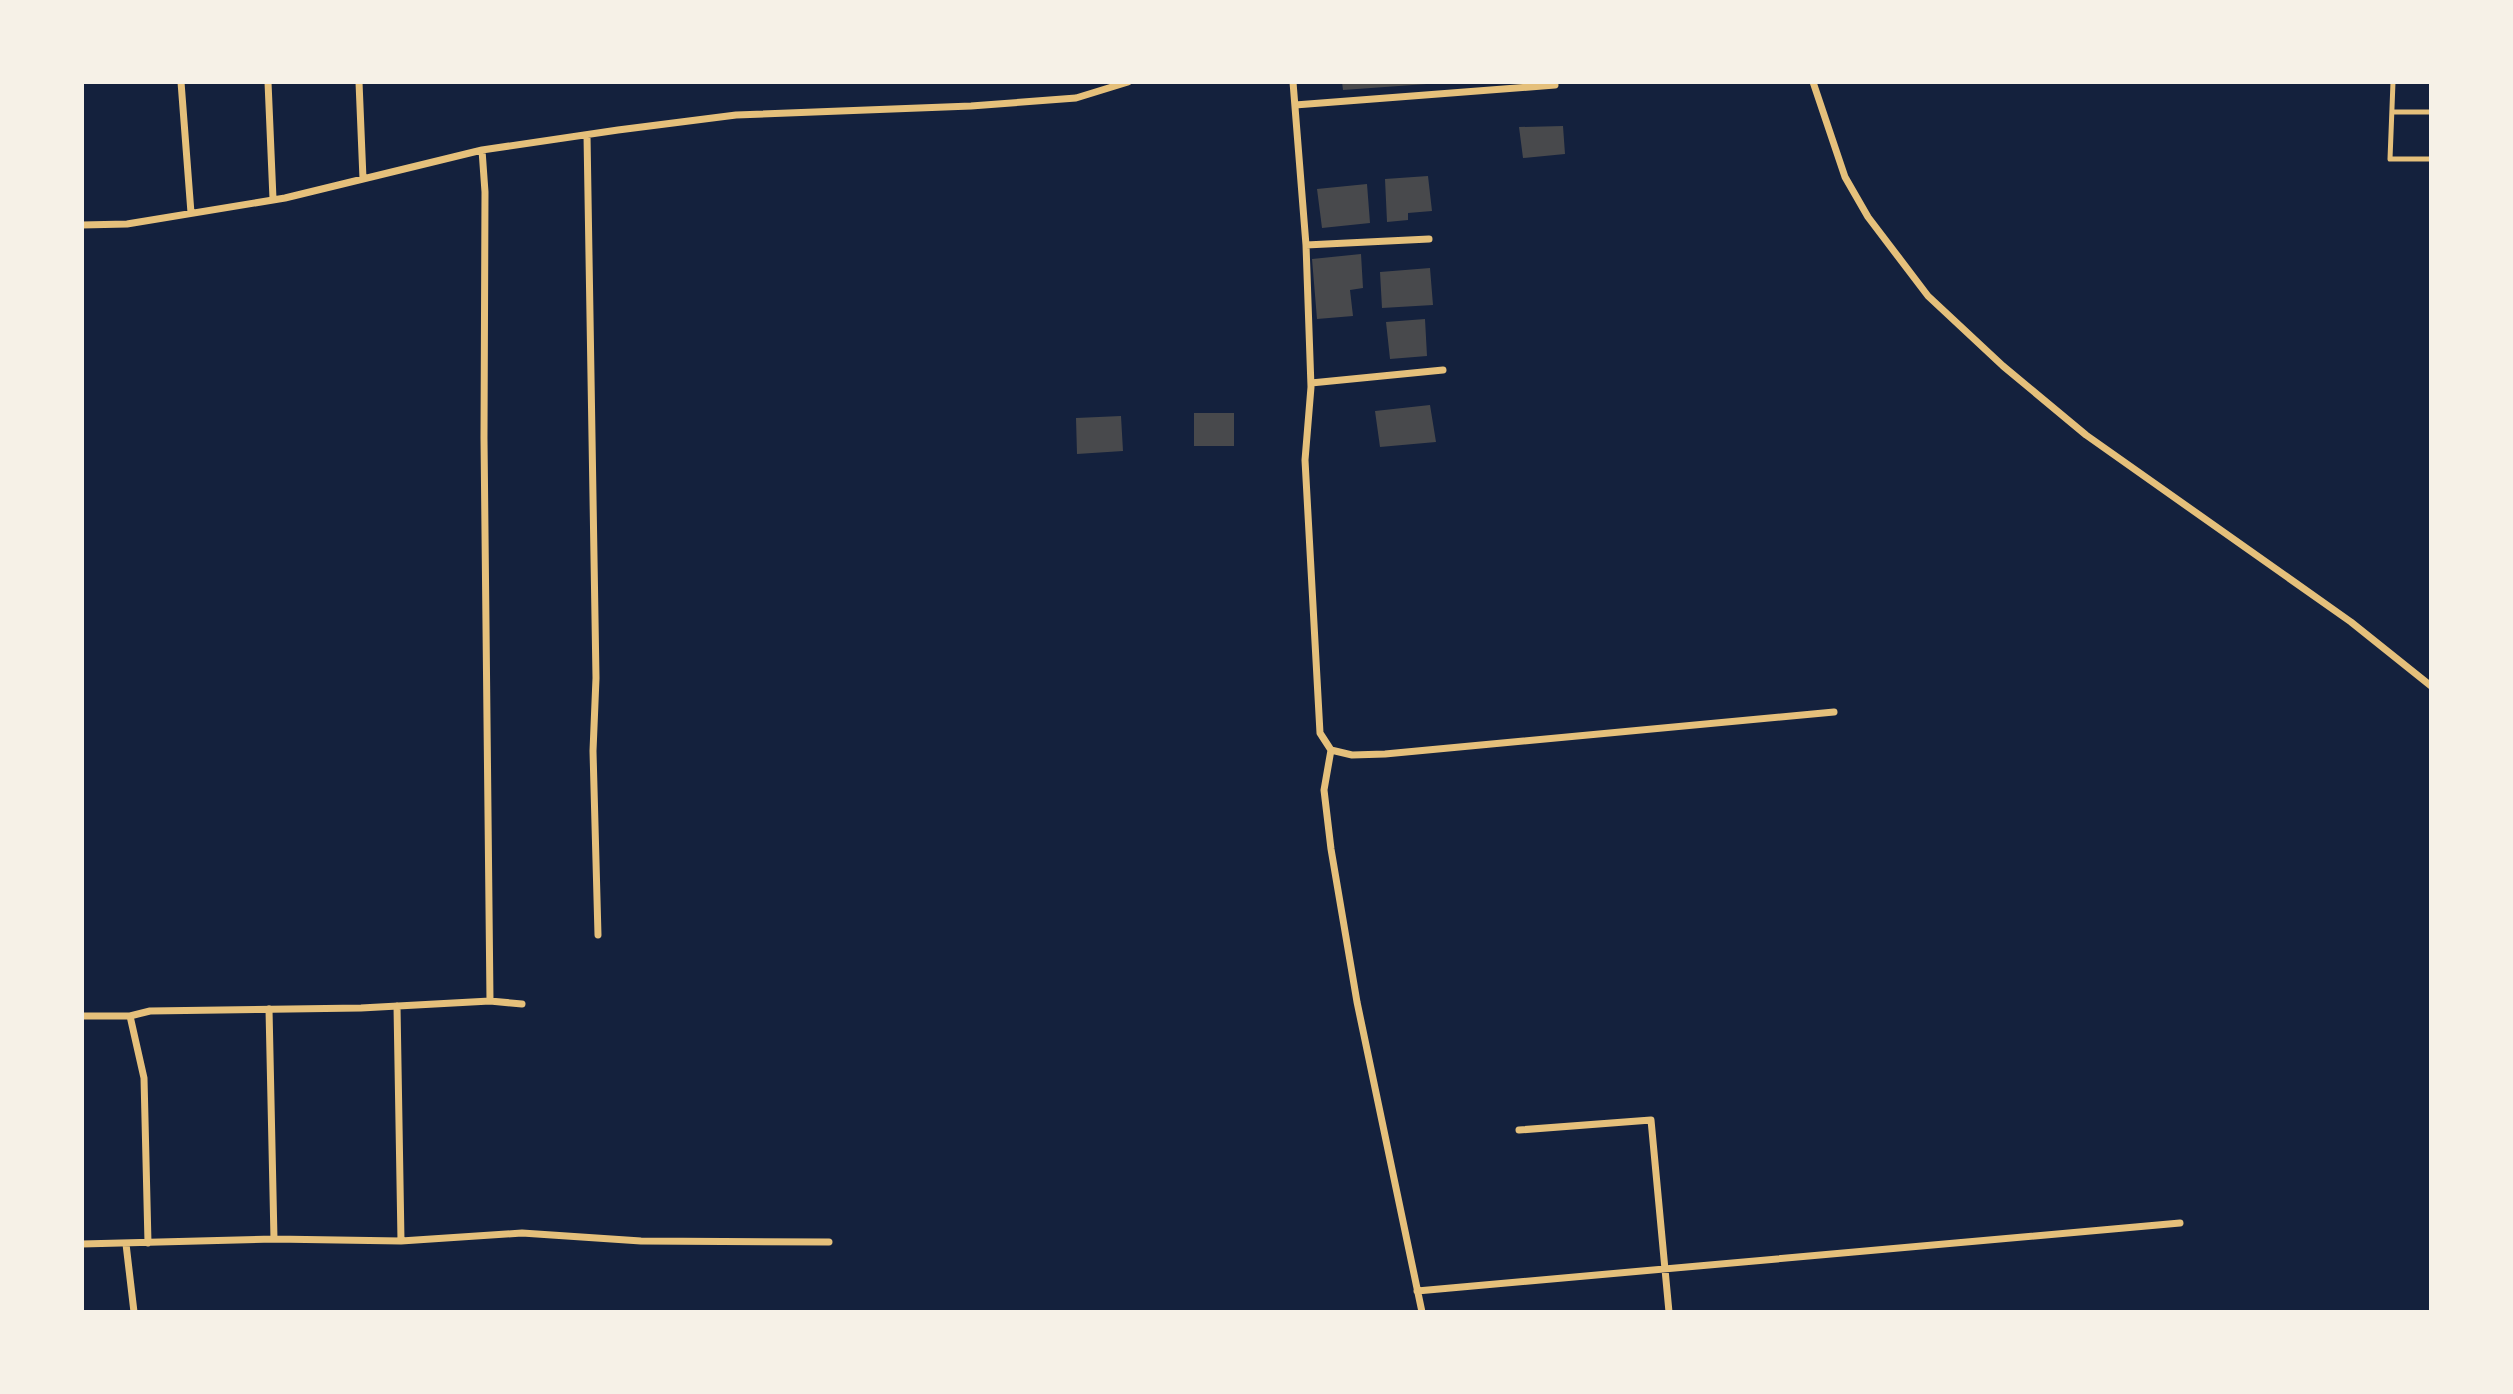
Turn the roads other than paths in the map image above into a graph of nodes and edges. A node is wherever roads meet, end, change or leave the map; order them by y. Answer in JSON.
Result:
{"nodes":[{"id":1,"x":181,"y":82,"type":"edge"},
{"id":2,"x":268,"y":82,"type":"edge"},
{"id":3,"x":359,"y":82,"type":"edge"},
{"id":4,"x":1128,"y":82,"type":"edge"},
{"id":5,"x":1293,"y":82,"type":"edge"},
{"id":6,"x":1813,"y":82,"type":"edge"},
{"id":7,"x":2393,"y":82,"type":"edge"},
{"id":8,"x":1555,"y":85,"type":"dead end"},
{"id":9,"x":1295,"y":105,"type":"junction"},
{"id":10,"x":2392,"y":112,"type":"junction"},
{"id":11,"x":2431,"y":112,"type":"edge"},
{"id":12,"x":587,"y":135,"type":"junction"},
{"id":13,"x":482,"y":150,"type":"junction"},
{"id":14,"x":2431,"y":159,"type":"edge"},
{"id":15,"x":363,"y":179,"type":"junction"},
{"id":16,"x":273,"y":200,"type":"junction"},
{"id":17,"x":191,"y":213,"type":"junction"},
{"id":18,"x":82,"y":225,"type":"edge"},
{"id":19,"x":1429,"y":239,"type":"dead end"},
{"id":20,"x":1306,"y":245,"type":"junction"},
{"id":21,"x":1443,"y":370,"type":"dead end"},
{"id":22,"x":1311,"y":383,"type":"junction"},
{"id":23,"x":2431,"y":686,"type":"edge"},
{"id":24,"x":1834,"y":712,"type":"dead end"},
{"id":25,"x":1331,"y":750,"type":"junction"},
{"id":26,"x":598,"y":935,"type":"dead end"},
{"id":27,"x":490,"y":1001,"type":"junction"},
{"id":28,"x":522,"y":1004,"type":"dead end"},
{"id":29,"x":397,"y":1006,"type":"junction"},
{"id":30,"x":269,"y":1009,"type":"junction"},
{"id":31,"x":82,"y":1016,"type":"edge"},
{"id":32,"x":130,"y":1016,"type":"junction"},
{"id":33,"x":1519,"y":1130,"type":"dead end"},
{"id":34,"x":2180,"y":1223,"type":"dead end"},
{"id":35,"x":274,"y":1239,"type":"junction"},
{"id":36,"x":401,"y":1241,"type":"junction"},
{"id":37,"x":148,"y":1242,"type":"junction"},
{"id":38,"x":829,"y":1242,"type":"dead end"},
{"id":39,"x":82,"y":1244,"type":"edge"},
{"id":40,"x":126,"y":1244,"type":"junction"},
{"id":41,"x":1665,"y":1269,"type":"junction"},
{"id":42,"x":1417,"y":1291,"type":"junction"},
{"id":43,"x":134,"y":1312,"type":"edge"},
{"id":44,"x":1422,"y":1312,"type":"edge"},
{"id":45,"x":1669,"y":1312,"type":"edge"}],
"edges":[{"from":1,"to":17,"type":"street"},
{"from":2,"to":16,"type":"street"},
{"from":3,"to":15,"type":"street"},
{"from":4,"to":12,"type":"street"},
{"from":5,"to":9,"type":"street"},
{"from":6,"to":23,"type":"street"},
{"from":7,"to":10,"type":"lane"},
{"from":8,"to":9,"type":"street"},
{"from":9,"to":20,"type":"street"},
{"from":10,"to":11,"type":"lane"},
{"from":10,"to":14,"type":"lane"},
{"from":12,"to":13,"type":"street"},
{"from":12,"to":26,"type":"street"},
{"from":13,"to":15,"type":"street"},
{"from":13,"to":27,"type":"street"},
{"from":15,"to":16,"type":"street"},
{"from":16,"to":17,"type":"street"},
{"from":17,"to":18,"type":"street"},
{"from":19,"to":20,"type":"street"},
{"from":20,"to":22,"type":"street"},
{"from":21,"to":22,"type":"street"},
{"from":22,"to":25,"type":"street"},
{"from":24,"to":25,"type":"street"},
{"from":25,"to":42,"type":"street"},
{"from":27,"to":28,"type":"street"},
{"from":27,"to":29,"type":"street"},
{"from":29,"to":30,"type":"street"},
{"from":29,"to":36,"type":"street"},
{"from":30,"to":32,"type":"street"},
{"from":30,"to":35,"type":"street"},
{"from":31,"to":32,"type":"street"},
{"from":32,"to":37,"type":"street"},
{"from":33,"to":41,"type":"street"},
{"from":34,"to":41,"type":"street"},
{"from":35,"to":36,"type":"street"},
{"from":35,"to":37,"type":"street"},
{"from":36,"to":38,"type":"street"},
{"from":37,"to":40,"type":"street"},
{"from":39,"to":40,"type":"street"},
{"from":40,"to":43,"type":"street"},
{"from":41,"to":42,"type":"street"},
{"from":41,"to":45,"type":"street"},
{"from":42,"to":44,"type":"street"}]}
